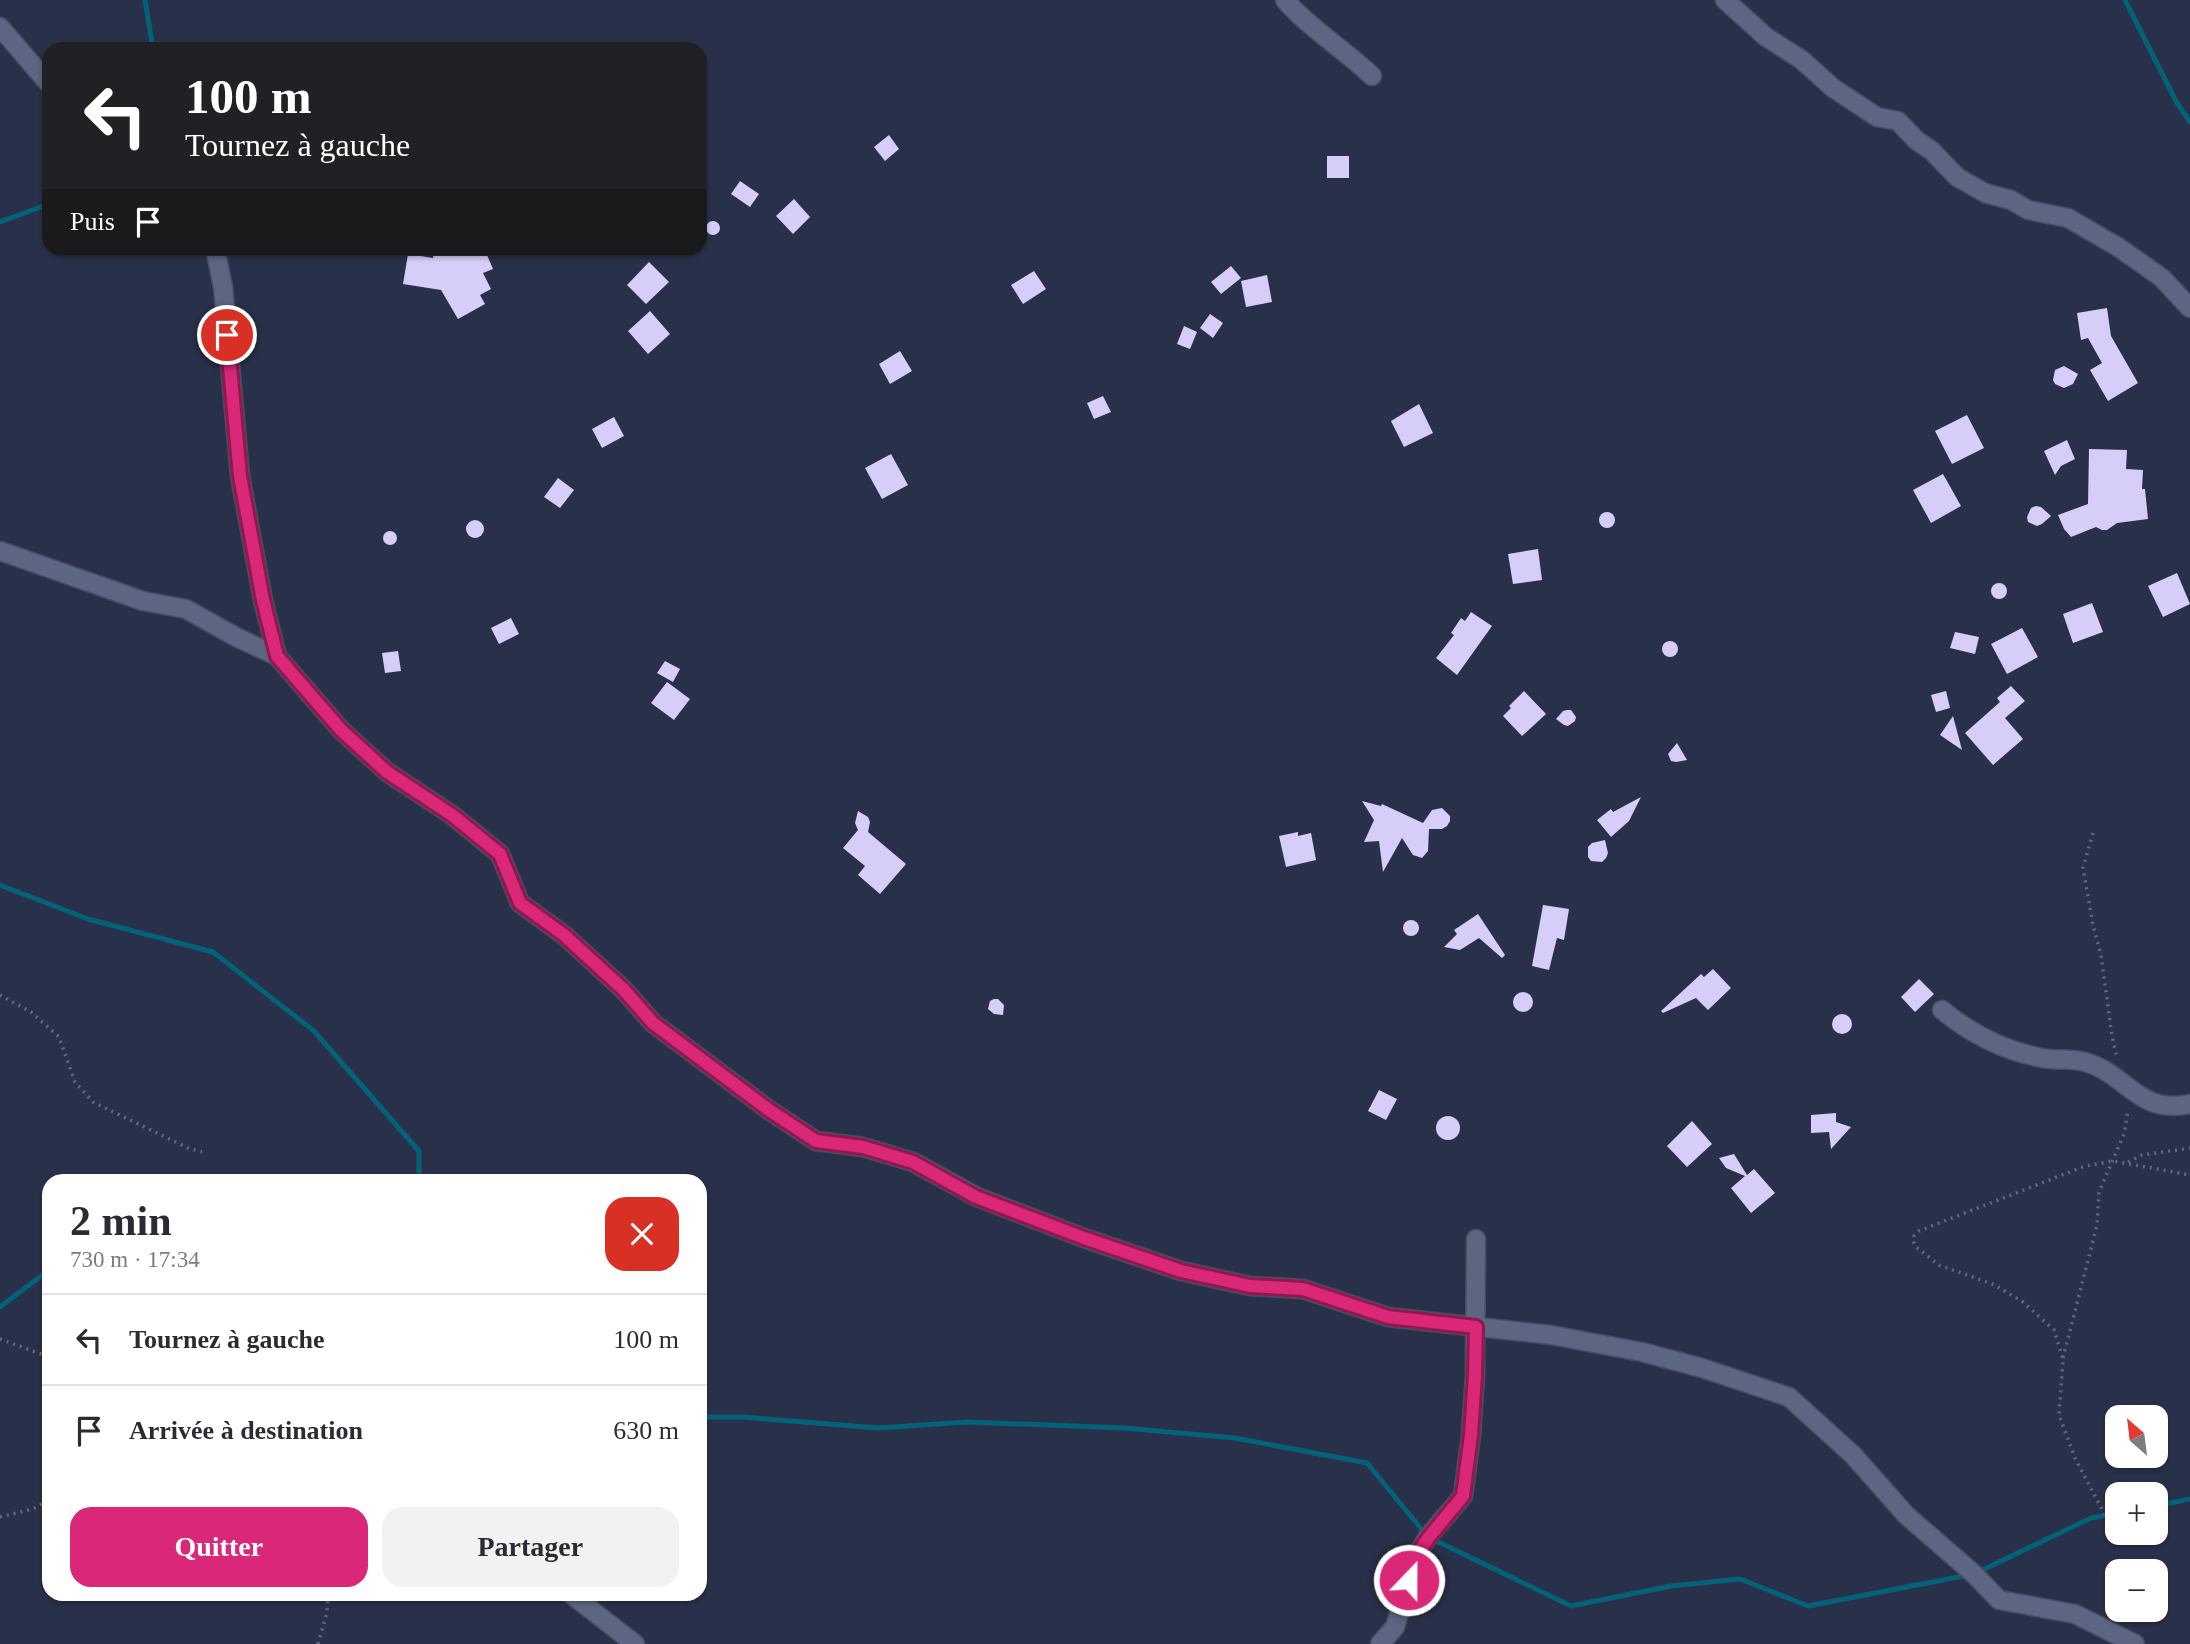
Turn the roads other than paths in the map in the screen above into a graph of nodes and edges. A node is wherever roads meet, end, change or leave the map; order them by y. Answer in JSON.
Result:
{"nodes":[{"id":1,"x":1285,"y":0,"type":"edge"},
{"id":2,"x":1725,"y":0,"type":"edge"},
{"id":3,"x":0,"y":27,"type":"edge"},
{"id":4,"x":42,"y":76,"type":"edge"},
{"id":5,"x":1372,"y":76,"type":"dead end"},
{"id":6,"x":217,"y":256,"type":"edge"},
{"id":7,"x":2190,"y":308,"type":"edge"},
{"id":8,"x":0,"y":551,"type":"edge"},
{"id":9,"x":277,"y":656,"type":"junction"},
{"id":10,"x":1942,"y":1010,"type":"dead end"},
{"id":11,"x":2190,"y":1104,"type":"edge"},
{"id":12,"x":1476,"y":1239,"type":"dead end"},
{"id":13,"x":1476,"y":1327,"type":"junction"},
{"id":14,"x":580,"y":1601,"type":"edge"},
{"id":15,"x":635,"y":1644,"type":"edge"},
{"id":16,"x":1380,"y":1644,"type":"edge"},
{"id":17,"x":2135,"y":1644,"type":"edge"}],
"edges":[{"from":1,"to":5,"type":"street"},
{"from":2,"to":7,"type":"street"},
{"from":3,"to":4,"type":"street"},
{"from":6,"to":9,"type":"street"},
{"from":8,"to":9,"type":"street"},
{"from":9,"to":13,"type":"street"},
{"from":10,"to":11,"type":"street"},
{"from":12,"to":13,"type":"street"},
{"from":13,"to":16,"type":"street"},
{"from":13,"to":17,"type":"street"},
{"from":14,"to":15,"type":"street"}]}
